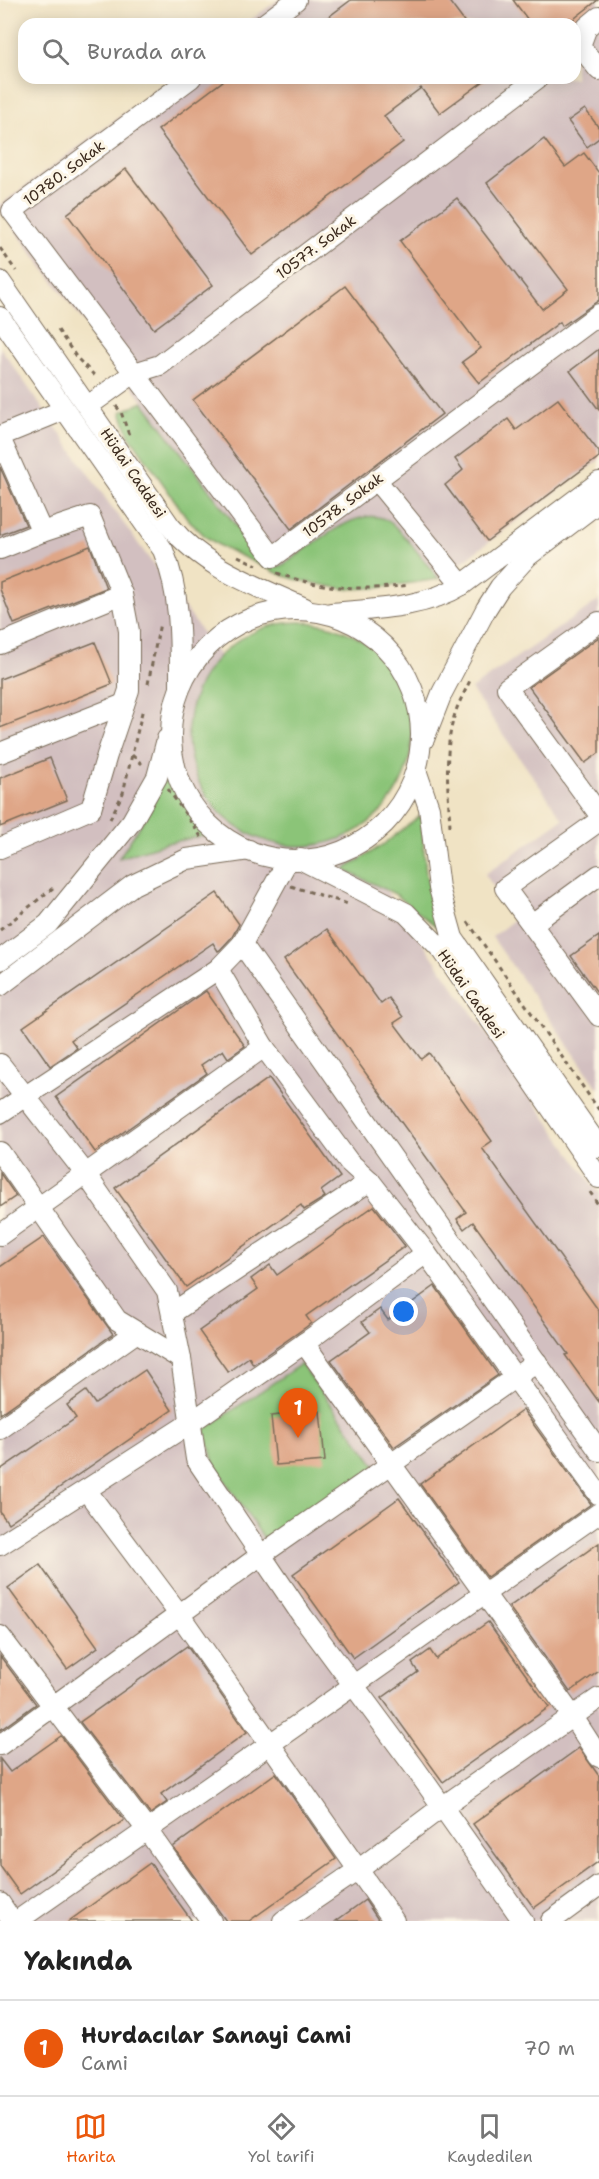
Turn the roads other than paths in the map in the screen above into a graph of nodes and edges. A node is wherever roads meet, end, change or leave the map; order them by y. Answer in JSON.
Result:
{"nodes":[{"id":1,"x":296,"y":0,"type":"edge"},
{"id":2,"x":599,"y":17,"type":"edge"},
{"id":3,"x":272,"y":18,"type":"edge"},
{"id":4,"x":581,"y":40,"type":"edge"},
{"id":5,"x":581,"y":52,"type":"edge"},
{"id":6,"x":599,"y":70,"type":"edge"},
{"id":7,"x":183,"y":84,"type":"edge"},
{"id":8,"x":530,"y":84,"type":"edge"},
{"id":9,"x":0,"y":281,"type":"edge"},
{"id":10,"x":599,"y":314,"type":"edge"},
{"id":11,"x":0,"y":317,"type":"edge"},
{"id":12,"x":134,"y":373,"type":"junction"},
{"id":13,"x":88,"y":406,"type":"junction"},
{"id":14,"x":64,"y":410,"type":"junction"},
{"id":15,"x":1,"y":443,"type":"edge"},
{"id":16,"x":376,"y":480,"type":"junction"},
{"id":17,"x":599,"y":482,"type":"edge"},
{"id":18,"x":599,"y":502,"type":"edge"},
{"id":19,"x":42,"y":532,"type":"junction"},
{"id":20,"x":0,"y":549,"type":"edge"},
{"id":21,"x":462,"y":585,"type":"junction"},
{"id":22,"x":122,"y":594,"type":"junction"},
{"id":23,"x":319,"y":613,"type":"junction"},
{"id":24,"x":599,"y":622,"type":"edge"},
{"id":25,"x":0,"y":644,"type":"edge"},
{"id":26,"x":180,"y":688,"type":"junction"},
{"id":27,"x":134,"y":705,"type":"junction"},
{"id":28,"x":173,"y":713,"type":"junction"},
{"id":29,"x":420,"y":750,"type":"junction"},
{"id":30,"x":0,"y":753,"type":"edge"},
{"id":31,"x":416,"y":770,"type":"junction"},
{"id":32,"x":599,"y":814,"type":"edge"},
{"id":33,"x":599,"y":820,"type":"edge"},
{"id":34,"x":0,"y":848,"type":"edge"},
{"id":35,"x":249,"y":850,"type":"junction"},
{"id":36,"x":294,"y":860,"type":"junction"},
{"id":37,"x":599,"y":875,"type":"edge"},
{"id":38,"x":532,"y":924,"type":"junction"},
{"id":39,"x":242,"y":944,"type":"junction"},
{"id":40,"x":0,"y":960,"type":"edge"},
{"id":41,"x":218,"y":969,"type":"junction"},
{"id":42,"x":0,"y":986,"type":"edge"},
{"id":43,"x":599,"y":1016,"type":"edge"},
{"id":44,"x":264,"y":1047,"type":"junction"},
{"id":45,"x":0,"y":1064,"type":"edge"},
{"id":46,"x":25,"y":1096,"type":"junction"},
{"id":47,"x":0,"y":1113,"type":"edge"},
{"id":48,"x":599,"y":1147,"type":"edge"},
{"id":49,"x":0,"y":1152,"type":"edge"},
{"id":50,"x":86,"y":1173,"type":"junction"},
{"id":51,"x":370,"y":1181,"type":"junction"},
{"id":52,"x":592,"y":1182,"type":"edge"},
{"id":53,"x":39,"y":1208,"type":"junction"},
{"id":54,"x":0,"y":1235,"type":"edge"},
{"id":55,"x":426,"y":1253,"type":"junction"},
{"id":56,"x":172,"y":1313,"type":"junction"},
{"id":57,"x":137,"y":1332,"type":"junction"},
{"id":58,"x":304,"y":1343,"type":"junction"},
{"id":59,"x":181,"y":1359,"type":"junction"},
{"id":60,"x":537,"y":1362,"type":"junction"},
{"id":61,"x":515,"y":1376,"type":"junction"},
{"id":62,"x":190,"y":1423,"type":"junction"},
{"id":63,"x":0,"y":1429,"type":"edge"},
{"id":64,"x":599,"y":1451,"type":"edge"},
{"id":65,"x":391,"y":1464,"type":"junction"},
{"id":66,"x":86,"y":1490,"type":"junction"},
{"id":67,"x":599,"y":1495,"type":"edge"},
{"id":68,"x":599,"y":1513,"type":"edge"},
{"id":69,"x":0,"y":1545,"type":"edge"},
{"id":70,"x":261,"y":1555,"type":"junction"},
{"id":71,"x":484,"y":1594,"type":"junction"},
{"id":72,"x":179,"y":1614,"type":"junction"},
{"id":73,"x":0,"y":1636,"type":"edge"},
{"id":74,"x":354,"y":1687,"type":"junction"},
{"id":75,"x":599,"y":1698,"type":"edge"},
{"id":76,"x":54,"y":1706,"type":"junction"},
{"id":77,"x":573,"y":1717,"type":"junction"},
{"id":78,"x":269,"y":1744,"type":"junction"},
{"id":79,"x":0,"y":1746,"type":"edge"},
{"id":80,"x":599,"y":1757,"type":"edge"},
{"id":81,"x":442,"y":1807,"type":"junction"},
{"id":82,"x":147,"y":1830,"type":"junction"},
{"id":83,"x":358,"y":1870,"type":"junction"},
{"id":84,"x":599,"y":1886,"type":"edge"},
{"id":85,"x":0,"y":1903,"type":"edge"},
{"id":86,"x":12,"y":1921,"type":"edge"},
{"id":87,"x":17,"y":1921,"type":"edge"},
{"id":88,"x":211,"y":1921,"type":"edge"},
{"id":89,"x":282,"y":1921,"type":"edge"},
{"id":90,"x":394,"y":1921,"type":"edge"},
{"id":91,"x":523,"y":1921,"type":"edge"},
{"id":92,"x":551,"y":1921,"type":"edge"}],
"edges":[{"from":1,"to":3,"type":"street"},
{"from":2,"to":4,"type":"street"},
{"from":5,"to":6,"type":"street"},
{"from":7,"to":12,"type":"street","name":"10780. Sokak"},
{"from":8,"to":12,"type":"street","name":"10577. Sokak"},
{"from":9,"to":13,"type":"street","name":"Hüdai Caddesi"},
{"from":10,"to":16,"type":"street","name":"10578. Sokak"},
{"from":11,"to":14,"type":"street","name":"Hüdai Caddesi"},
{"from":12,"to":13,"type":"street","name":"10577. Sokak"},
{"from":12,"to":16,"type":"street","name":"10578. Sokak"},
{"from":13,"to":23,"type":"street","name":"Hüdai Caddesi"},
{"from":14,"to":15,"type":"street"},
{"from":14,"to":26,"type":"street","name":"Hüdai Caddesi"},
{"from":15,"to":19,"type":"street"},
{"from":16,"to":21,"type":"street"},
{"from":17,"to":21,"type":"street"},
{"from":18,"to":29,"type":"street"},
{"from":19,"to":20,"type":"street"},
{"from":19,"to":22,"type":"street"},
{"from":21,"to":23,"type":"street"},
{"from":22,"to":25,"type":"street"},
{"from":22,"to":27,"type":"street"},
{"from":23,"to":26,"type":"street"},
{"from":23,"to":29,"type":"street","name":"Hüdai Caddesi"},
{"from":24,"to":32,"type":"street"},
{"from":26,"to":28,"type":"street"},
{"from":27,"to":30,"type":"street"},
{"from":27,"to":34,"type":"street"},
{"from":28,"to":35,"type":"street"},
{"from":28,"to":40,"type":"street"},
{"from":29,"to":31,"type":"street"},
{"from":31,"to":36,"type":"street"},
{"from":31,"to":48,"type":"street","name":"Hüdai Caddesi"},
{"from":33,"to":38,"type":"street"},
{"from":35,"to":36,"type":"street"},
{"from":35,"to":42,"type":"street"},
{"from":36,"to":39,"type":"street"},
{"from":36,"to":52,"type":"street","name":"Hüdai Caddesi"},
{"from":37,"to":38,"type":"street"},
{"from":38,"to":43,"type":"street"},
{"from":39,"to":41,"type":"street"},
{"from":39,"to":60,"type":"street"},
{"from":41,"to":44,"type":"street"},
{"from":41,"to":46,"type":"street"},
{"from":44,"to":50,"type":"street"},
{"from":44,"to":51,"type":"street"},
{"from":45,"to":46,"type":"street"},
{"from":46,"to":47,"type":"street"},
{"from":46,"to":50,"type":"street"},
{"from":49,"to":53,"type":"street"},
{"from":50,"to":53,"type":"street"},
{"from":50,"to":56,"type":"street"},
{"from":51,"to":55,"type":"street"},
{"from":51,"to":56,"type":"street"},
{"from":53,"to":54,"type":"street"},
{"from":53,"to":57,"type":"street"},
{"from":55,"to":58,"type":"street"},
{"from":55,"to":61,"type":"street"},
{"from":56,"to":59,"type":"street"},
{"from":57,"to":59,"type":"street"},
{"from":57,"to":63,"type":"street"},
{"from":58,"to":62,"type":"street"},
{"from":58,"to":65,"type":"street"},
{"from":59,"to":62,"type":"street"},
{"from":60,"to":61,"type":"street"},
{"from":60,"to":64,"type":"street"},
{"from":61,"to":65,"type":"street"},
{"from":61,"to":67,"type":"street"},
{"from":62,"to":66,"type":"street"},
{"from":62,"to":70,"type":"street"},
{"from":65,"to":70,"type":"street"},
{"from":65,"to":71,"type":"street"},
{"from":66,"to":69,"type":"street"},
{"from":66,"to":72,"type":"street"},
{"from":68,"to":71,"type":"street"},
{"from":70,"to":72,"type":"street"},
{"from":70,"to":74,"type":"street"},
{"from":71,"to":74,"type":"street"},
{"from":71,"to":77,"type":"street"},
{"from":72,"to":76,"type":"street"},
{"from":72,"to":78,"type":"street"},
{"from":73,"to":76,"type":"street"},
{"from":74,"to":78,"type":"street"},
{"from":74,"to":81,"type":"street"},
{"from":75,"to":77,"type":"street"},
{"from":76,"to":79,"type":"street"},
{"from":76,"to":82,"type":"street"},
{"from":77,"to":80,"type":"street"},
{"from":77,"to":81,"type":"street"},
{"from":78,"to":82,"type":"street"},
{"from":78,"to":83,"type":"street"},
{"from":81,"to":83,"type":"street"},
{"from":81,"to":91,"type":"street"},
{"from":82,"to":87,"type":"street"},
{"from":82,"to":88,"type":"street"},
{"from":83,"to":89,"type":"street"},
{"from":83,"to":90,"type":"street"},
{"from":84,"to":92,"type":"street"},
{"from":85,"to":86,"type":"street"}]}
